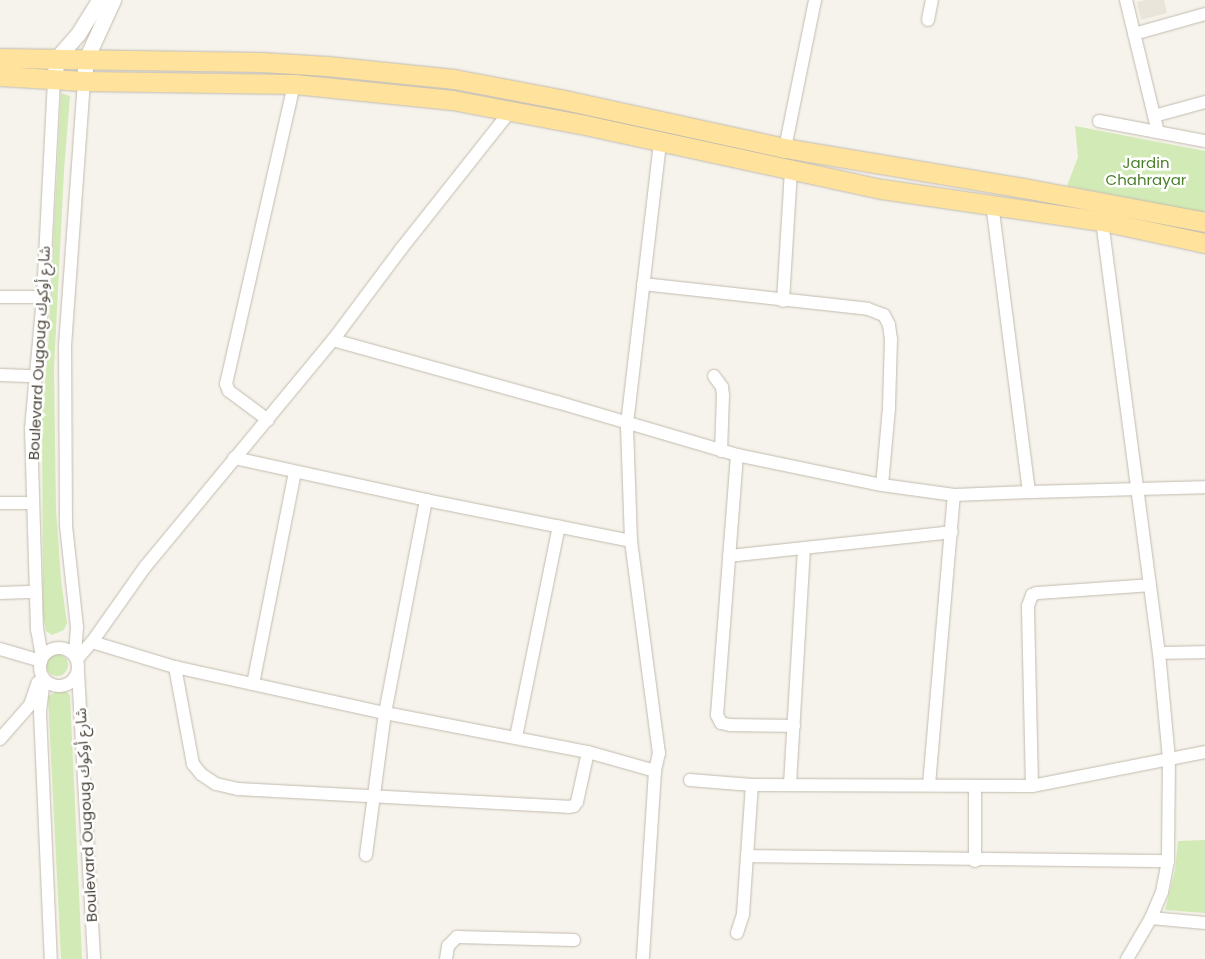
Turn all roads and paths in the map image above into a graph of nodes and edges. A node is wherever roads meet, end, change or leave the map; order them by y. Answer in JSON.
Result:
{"nodes":[{"id":1,"x":99,"y":0,"type":"edge"},
{"id":2,"x":113,"y":0,"type":"edge"},
{"id":3,"x":815,"y":0,"type":"edge"},
{"id":4,"x":932,"y":0,"type":"edge"},
{"id":5,"x":1126,"y":0,"type":"edge"},
{"id":6,"x":1205,"y":14,"type":"edge"},
{"id":7,"x":928,"y":20,"type":"dead end"},
{"id":8,"x":1134,"y":34,"type":"junction"},
{"id":9,"x":0,"y":58,"type":"edge"},
{"id":10,"x":57,"y":58,"type":"junction"},
{"id":11,"x":86,"y":59,"type":"junction"},
{"id":12,"x":0,"y":76,"type":"edge"},
{"id":13,"x":54,"y":78,"type":"junction"},
{"id":14,"x":84,"y":81,"type":"junction"},
{"id":15,"x":294,"y":84,"type":"junction"},
{"id":16,"x":1205,"y":102,"type":"edge"},
{"id":17,"x":511,"y":110,"type":"junction"},
{"id":18,"x":1154,"y":116,"type":"junction"},
{"id":19,"x":1099,"y":121,"type":"dead end"},
{"id":20,"x":1158,"y":132,"type":"junction"},
{"id":21,"x":660,"y":141,"type":"junction"},
{"id":22,"x":1205,"y":141,"type":"edge"},
{"id":23,"x":785,"y":148,"type":"junction"},
{"id":24,"x":791,"y":171,"type":"junction"},
{"id":25,"x":992,"y":205,"type":"junction"},
{"id":26,"x":1102,"y":222,"type":"junction"},
{"id":27,"x":1205,"y":222,"type":"edge"},
{"id":28,"x":1205,"y":243,"type":"edge"},
{"id":29,"x":643,"y":284,"type":"junction"},
{"id":30,"x":0,"y":297,"type":"edge"},
{"id":31,"x":43,"y":297,"type":"junction"},
{"id":32,"x":782,"y":300,"type":"junction"},
{"id":33,"x":333,"y":340,"type":"junction"},
{"id":34,"x":0,"y":375,"type":"edge"},
{"id":35,"x":36,"y":376,"type":"junction"},
{"id":36,"x":714,"y":376,"type":"dead end"},
{"id":37,"x":268,"y":420,"type":"junction"},
{"id":38,"x":627,"y":424,"type":"junction"},
{"id":39,"x":721,"y":451,"type":"junction"},
{"id":40,"x":737,"y":455,"type":"junction"},
{"id":41,"x":234,"y":458,"type":"junction"},
{"id":42,"x":295,"y":472,"type":"junction"},
{"id":43,"x":882,"y":485,"type":"junction"},
{"id":44,"x":1205,"y":487,"type":"edge"},
{"id":45,"x":1137,"y":490,"type":"junction"},
{"id":46,"x":1029,"y":492,"type":"junction"},
{"id":47,"x":954,"y":495,"type":"junction"},
{"id":48,"x":426,"y":500,"type":"junction"},
{"id":49,"x":0,"y":503,"type":"edge"},
{"id":50,"x":33,"y":503,"type":"junction"},
{"id":51,"x":559,"y":526,"type":"junction"},
{"id":52,"x":952,"y":532,"type":"junction"},
{"id":53,"x":631,"y":540,"type":"junction"},
{"id":54,"x":804,"y":548,"type":"junction"},
{"id":55,"x":728,"y":556,"type":"junction"},
{"id":56,"x":1150,"y":585,"type":"junction"},
{"id":57,"x":36,"y":592,"type":"junction"},
{"id":58,"x":0,"y":593,"type":"edge"},
{"id":59,"x":92,"y":642,"type":"junction"},
{"id":60,"x":0,"y":649,"type":"edge"},
{"id":61,"x":1205,"y":652,"type":"edge"},
{"id":62,"x":1159,"y":654,"type":"junction"},
{"id":63,"x":77,"y":662,"type":"junction"},
{"id":64,"x":42,"y":667,"type":"junction"},
{"id":65,"x":175,"y":667,"type":"junction"},
{"id":66,"x":253,"y":684,"type":"junction"},
{"id":67,"x":385,"y":713,"type":"junction"},
{"id":68,"x":794,"y":726,"type":"junction"},
{"id":69,"x":516,"y":737,"type":"junction"},
{"id":70,"x":0,"y":739,"type":"edge"},
{"id":71,"x":588,"y":752,"type":"junction"},
{"id":72,"x":1205,"y":752,"type":"edge"},
{"id":73,"x":1169,"y":759,"type":"junction"},
{"id":74,"x":656,"y":771,"type":"junction"},
{"id":75,"x":690,"y":780,"type":"dead end"},
{"id":76,"x":790,"y":784,"type":"junction"},
{"id":77,"x":752,"y":785,"type":"junction"},
{"id":78,"x":929,"y":786,"type":"junction"},
{"id":79,"x":975,"y":786,"type":"junction"},
{"id":80,"x":1032,"y":786,"type":"junction"},
{"id":81,"x":374,"y":795,"type":"junction"},
{"id":82,"x":366,"y":854,"type":"dead end"},
{"id":83,"x":747,"y":856,"type":"junction"},
{"id":84,"x":975,"y":861,"type":"junction"},
{"id":85,"x":1168,"y":861,"type":"junction"},
{"id":86,"x":1151,"y":918,"type":"junction"},
{"id":87,"x":1205,"y":923,"type":"edge"},
{"id":88,"x":737,"y":933,"type":"dead end"},
{"id":89,"x":574,"y":940,"type":"dead end"},
{"id":90,"x":51,"y":959,"type":"edge"},
{"id":91,"x":94,"y":959,"type":"edge"},
{"id":92,"x":446,"y":959,"type":"edge"},
{"id":93,"x":643,"y":959,"type":"edge"},
{"id":94,"x":1127,"y":959,"type":"edge"}],
"edges":[{"from":1,"to":10,"type":"street"},
{"from":2,"to":11,"type":"street"},
{"from":3,"to":23,"type":"street"},
{"from":4,"to":7,"type":"street"},
{"from":5,"to":8,"type":"street"},
{"from":6,"to":8,"type":"street"},
{"from":8,"to":18,"type":"street"},
{"from":9,"to":10,"type":"main road"},
{"from":10,"to":11,"type":"main road"},
{"from":10,"to":13,"type":"street"},
{"from":11,"to":14,"type":"street"},
{"from":11,"to":23,"type":"main road"},
{"from":12,"to":13,"type":"main road"},
{"from":13,"to":14,"type":"main road"},
{"from":13,"to":31,"type":"street","name":"Boulevard Ougoug شارع أوكوك"},
{"from":14,"to":15,"type":"main road"},
{"from":14,"to":63,"type":"street","name":"Boulevard Ougoug شارع أوكوك"},
{"from":15,"to":17,"type":"main road"},
{"from":15,"to":37,"type":"street"},
{"from":16,"to":18,"type":"street"},
{"from":17,"to":21,"type":"main road"},
{"from":17,"to":33,"type":"street"},
{"from":18,"to":20,"type":"street"},
{"from":19,"to":20,"type":"street"},
{"from":20,"to":22,"type":"street"},
{"from":21,"to":24,"type":"main road"},
{"from":21,"to":29,"type":"street"},
{"from":23,"to":27,"type":"main road"},
{"from":24,"to":25,"type":"main road"},
{"from":24,"to":32,"type":"street"},
{"from":25,"to":26,"type":"main road"},
{"from":25,"to":46,"type":"street"},
{"from":26,"to":28,"type":"main road"},
{"from":26,"to":45,"type":"street"},
{"from":29,"to":32,"type":"street"},
{"from":29,"to":38,"type":"street"},
{"from":30,"to":31,"type":"street"},
{"from":31,"to":35,"type":"street","name":"Boulevard Ougoug شارع أوكوك"},
{"from":32,"to":43,"type":"street"},
{"from":33,"to":37,"type":"street"},
{"from":33,"to":38,"type":"street"},
{"from":34,"to":35,"type":"street"},
{"from":35,"to":50,"type":"street","name":"Boulevard Ougoug شارع أوكوك"},
{"from":36,"to":39,"type":"street"},
{"from":37,"to":41,"type":"street"},
{"from":38,"to":39,"type":"street"},
{"from":38,"to":53,"type":"street"},
{"from":39,"to":40,"type":"street"},
{"from":40,"to":43,"type":"street"},
{"from":40,"to":55,"type":"street"},
{"from":41,"to":42,"type":"street"},
{"from":41,"to":59,"type":"street"},
{"from":42,"to":48,"type":"street"},
{"from":42,"to":66,"type":"street"},
{"from":43,"to":47,"type":"street"},
{"from":44,"to":45,"type":"street"},
{"from":45,"to":46,"type":"street"},
{"from":45,"to":56,"type":"street"},
{"from":46,"to":47,"type":"street"},
{"from":47,"to":52,"type":"street"},
{"from":48,"to":51,"type":"street"},
{"from":48,"to":67,"type":"street"},
{"from":49,"to":50,"type":"street"},
{"from":50,"to":57,"type":"street","name":"Boulevard Ougoug شارع أوكوك"},
{"from":51,"to":53,"type":"street"},
{"from":51,"to":69,"type":"street"},
{"from":52,"to":54,"type":"street"},
{"from":52,"to":78,"type":"street"},
{"from":53,"to":74,"type":"street"},
{"from":54,"to":55,"type":"street"},
{"from":54,"to":68,"type":"street"},
{"from":55,"to":68,"type":"street"},
{"from":56,"to":62,"type":"street"},
{"from":56,"to":80,"type":"street"},
{"from":57,"to":58,"type":"street"},
{"from":57,"to":64,"type":"street","name":"Boulevard Ougoug شارع أوكوك"},
{"from":59,"to":63,"type":"street"},
{"from":59,"to":65,"type":"street"},
{"from":60,"to":64,"type":"street"},
{"from":61,"to":62,"type":"street"},
{"from":62,"to":73,"type":"street"},
{"from":63,"to":64,"type":"street"},
{"from":63,"to":64,"type":"street"},
{"from":63,"to":91,"type":"street","name":"Boulevard Ougoug شارع أوكوك"},
{"from":64,"to":70,"type":"street"},
{"from":64,"to":90,"type":"street","name":"Boulevard Ougoug شارع أوكوك"},
{"from":65,"to":66,"type":"street"},
{"from":65,"to":81,"type":"street"},
{"from":66,"to":67,"type":"street"},
{"from":67,"to":69,"type":"street"},
{"from":67,"to":81,"type":"street"},
{"from":68,"to":76,"type":"street"},
{"from":69,"to":71,"type":"street"},
{"from":71,"to":74,"type":"street"},
{"from":71,"to":81,"type":"street"},
{"from":72,"to":73,"type":"street"},
{"from":73,"to":80,"type":"street"},
{"from":73,"to":85,"type":"street"},
{"from":74,"to":93,"type":"street"},
{"from":75,"to":77,"type":"street"},
{"from":76,"to":77,"type":"street"},
{"from":76,"to":78,"type":"street"},
{"from":77,"to":83,"type":"street"},
{"from":78,"to":79,"type":"street"},
{"from":79,"to":80,"type":"street"},
{"from":79,"to":84,"type":"street"},
{"from":81,"to":82,"type":"street"},
{"from":83,"to":84,"type":"street"},
{"from":83,"to":88,"type":"street"},
{"from":84,"to":85,"type":"street"},
{"from":85,"to":86,"type":"street"},
{"from":86,"to":87,"type":"street"},
{"from":86,"to":94,"type":"street"},
{"from":89,"to":92,"type":"street"}]}
